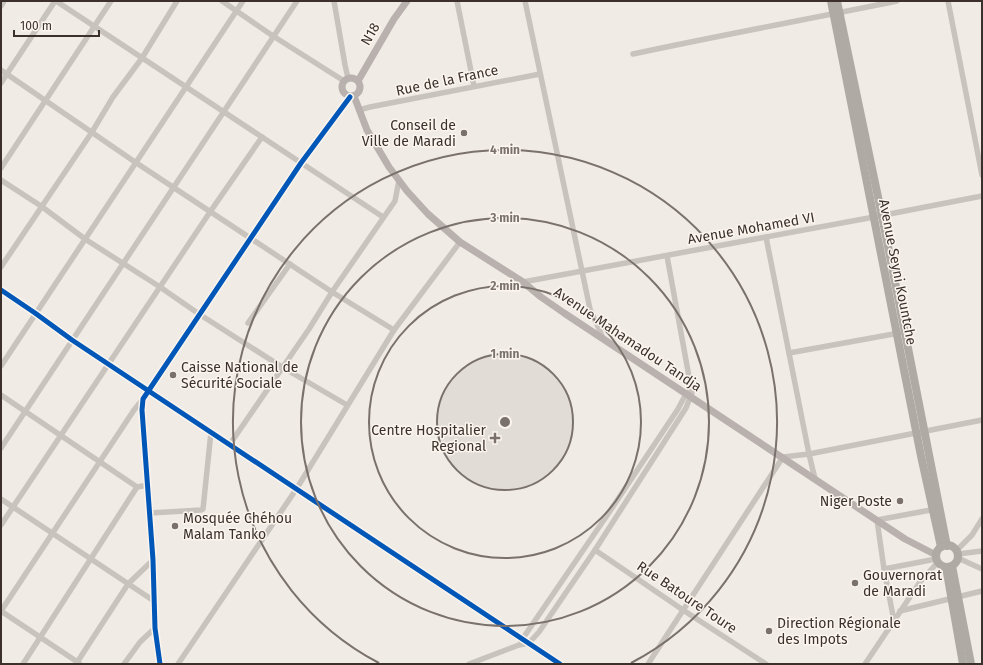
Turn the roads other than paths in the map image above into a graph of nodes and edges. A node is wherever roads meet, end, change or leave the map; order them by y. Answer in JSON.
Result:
{"nodes":[{"id":1,"x":4,"y":1,"type":"edge"},
{"id":2,"x":55,"y":1,"type":"edge"},
{"id":3,"x":111,"y":1,"type":"edge"},
{"id":4,"x":177,"y":1,"type":"edge"},
{"id":5,"x":222,"y":1,"type":"edge"},
{"id":6,"x":243,"y":1,"type":"edge"},
{"id":7,"x":297,"y":1,"type":"edge"},
{"id":8,"x":334,"y":1,"type":"edge"},
{"id":9,"x":406,"y":1,"type":"edge"},
{"id":10,"x":458,"y":1,"type":"edge"},
{"id":11,"x":525,"y":1,"type":"edge"},
{"id":12,"x":831,"y":1,"type":"edge"},
{"id":13,"x":837,"y":1,"type":"edge"},
{"id":14,"x":898,"y":1,"type":"edge"},
{"id":15,"x":948,"y":1,"type":"edge"},
{"id":16,"x":1,"y":6,"type":"edge"},
{"id":17,"x":236,"y":12,"type":"junction"},
{"id":18,"x":837,"y":13,"type":"junction"},
{"id":19,"x":94,"y":26,"type":"junction"},
{"id":20,"x":273,"y":36,"type":"junction"},
{"id":21,"x":633,"y":54,"type":"dead end"},
{"id":22,"x":142,"y":58,"type":"junction"},
{"id":23,"x":1,"y":70,"type":"edge"},
{"id":24,"x":7,"y":74,"type":"junction"},
{"id":25,"x":540,"y":74,"type":"junction"},
{"id":26,"x":346,"y":79,"type":"junction"},
{"id":27,"x":358,"y":81,"type":"junction"},
{"id":28,"x":1,"y":83,"type":"edge"},
{"id":29,"x":474,"y":86,"type":"junction"},
{"id":30,"x":186,"y":87,"type":"junction"},
{"id":31,"x":352,"y":96,"type":"junction"},
{"id":32,"x":45,"y":100,"type":"junction"},
{"id":33,"x":359,"y":110,"type":"junction"},
{"id":34,"x":223,"y":111,"type":"junction"},
{"id":35,"x":92,"y":132,"type":"junction"},
{"id":36,"x":262,"y":137,"type":"junction"},
{"id":37,"x":135,"y":162,"type":"junction"},
{"id":38,"x":301,"y":163,"type":"junction"},
{"id":39,"x":1,"y":168,"type":"edge"},
{"id":40,"x":982,"y":175,"type":"edge"},
{"id":41,"x":1,"y":180,"type":"edge"},
{"id":42,"x":399,"y":180,"type":"junction"},
{"id":43,"x":174,"y":186,"type":"junction"},
{"id":44,"x":982,"y":196,"type":"edge"},
{"id":45,"x":41,"y":206,"type":"junction"},
{"id":46,"x":210,"y":212,"type":"junction"},
{"id":47,"x":878,"y":216,"type":"junction"},
{"id":48,"x":384,"y":217,"type":"junction"},
{"id":49,"x":766,"y":237,"type":"junction"},
{"id":50,"x":251,"y":238,"type":"junction"},
{"id":51,"x":85,"y":239,"type":"junction"},
{"id":52,"x":460,"y":242,"type":"junction"},
{"id":53,"x":667,"y":256,"type":"junction"},
{"id":54,"x":123,"y":263,"type":"junction"},
{"id":55,"x":290,"y":264,"type":"junction"},
{"id":56,"x":1,"y":267,"type":"edge"},
{"id":57,"x":582,"y":271,"type":"junction"},
{"id":58,"x":523,"y":282,"type":"junction"},
{"id":59,"x":160,"y":287,"type":"junction"},
{"id":60,"x":1,"y":290,"type":"edge"},
{"id":61,"x":332,"y":292,"type":"junction"},
{"id":62,"x":36,"y":312,"type":"junction"},
{"id":63,"x":199,"y":314,"type":"junction"},
{"id":64,"x":248,"y":323,"type":"dead end"},
{"id":65,"x":394,"y":330,"type":"junction"},
{"id":66,"x":901,"y":332,"type":"junction"},
{"id":67,"x":603,"y":338,"type":"junction"},
{"id":68,"x":72,"y":340,"type":"junction"},
{"id":69,"x":789,"y":353,"type":"junction"},
{"id":70,"x":109,"y":364,"type":"junction"},
{"id":71,"x":1,"y":366,"type":"edge"},
{"id":72,"x":282,"y":367,"type":"junction"},
{"id":73,"x":148,"y":390,"type":"junction"},
{"id":74,"x":1,"y":395,"type":"edge"},
{"id":75,"x":688,"y":396,"type":"junction"},
{"id":76,"x":143,"y":399,"type":"junction"},
{"id":77,"x":347,"y":405,"type":"junction"},
{"id":78,"x":25,"y":411,"type":"junction"},
{"id":79,"x":982,"y":420,"type":"edge"},
{"id":80,"x":211,"y":432,"type":"junction"},
{"id":81,"x":920,"y":432,"type":"junction"},
{"id":82,"x":61,"y":436,"type":"junction"},
{"id":83,"x":655,"y":442,"type":"junction"},
{"id":84,"x":230,"y":444,"type":"junction"},
{"id":85,"x":661,"y":447,"type":"junction"},
{"id":86,"x":1,"y":448,"type":"edge"},
{"id":87,"x":809,"y":454,"type":"junction"},
{"id":88,"x":783,"y":457,"type":"junction"},
{"id":89,"x":100,"y":462,"type":"junction"},
{"id":90,"x":815,"y":479,"type":"junction"},
{"id":91,"x":148,"y":485,"type":"junction"},
{"id":92,"x":137,"y":487,"type":"junction"},
{"id":93,"x":297,"y":488,"type":"junction"},
{"id":94,"x":1,"y":499,"type":"edge"},
{"id":95,"x":13,"y":507,"type":"junction"},
{"id":96,"x":936,"y":508,"type":"junction"},
{"id":97,"x":150,"y":513,"type":"junction"},
{"id":98,"x":982,"y":519,"type":"edge"},
{"id":99,"x":877,"y":520,"type":"junction"},
{"id":100,"x":1,"y":525,"type":"edge"},
{"id":101,"x":53,"y":534,"type":"junction"},
{"id":102,"x":944,"y":546,"type":"junction"},
{"id":103,"x":595,"y":550,"type":"junction"},
{"id":104,"x":982,"y":550,"type":"edge"},
{"id":105,"x":957,"y":555,"type":"junction"},
{"id":106,"x":91,"y":559,"type":"junction"},
{"id":107,"x":937,"y":559,"type":"junction"},
{"id":108,"x":153,"y":560,"type":"junction"},
{"id":109,"x":949,"y":567,"type":"junction"},
{"id":110,"x":884,"y":569,"type":"junction"},
{"id":111,"x":982,"y":569,"type":"edge"},
{"id":112,"x":128,"y":584,"type":"junction"},
{"id":113,"x":982,"y":591,"type":"edge"},
{"id":114,"x":954,"y":599,"type":"junction"},
{"id":115,"x":154,"y":601,"type":"junction"},
{"id":116,"x":683,"y":610,"type":"junction"},
{"id":117,"x":1,"y":611,"type":"edge"},
{"id":118,"x":900,"y":611,"type":"junction"},
{"id":119,"x":894,"y":620,"type":"junction"},
{"id":120,"x":155,"y":628,"type":"junction"},
{"id":121,"x":40,"y":637,"type":"junction"},
{"id":122,"x":522,"y":639,"type":"junction"},
{"id":123,"x":963,"y":642,"type":"junction"},
{"id":124,"x":529,"y":643,"type":"junction"},
{"id":125,"x":519,"y":645,"type":"junction"},
{"id":126,"x":483,"y":662,"type":"edge"},
{"id":127,"x":78,"y":663,"type":"edge"},
{"id":128,"x":23,"y":664,"type":"edge"},
{"id":129,"x":124,"y":664,"type":"edge"},
{"id":130,"x":160,"y":664,"type":"edge"},
{"id":131,"x":178,"y":664,"type":"edge"},
{"id":132,"x":469,"y":664,"type":"edge"},
{"id":133,"x":560,"y":664,"type":"edge"},
{"id":134,"x":648,"y":664,"type":"edge"},
{"id":135,"x":766,"y":664,"type":"edge"},
{"id":136,"x":865,"y":664,"type":"edge"},
{"id":137,"x":963,"y":664,"type":"edge"},
{"id":138,"x":971,"y":664,"type":"edge"}],
"edges":[{"from":1,"to":16,"type":"street"},
{"from":2,"to":19,"type":"street"},
{"from":2,"to":24,"type":"street"},
{"from":3,"to":19,"type":"street"},
{"from":4,"to":22,"type":"street"},
{"from":5,"to":17,"type":"street"},
{"from":6,"to":17,"type":"street"},
{"from":7,"to":20,"type":"street"},
{"from":8,"to":26,"type":"street"},
{"from":9,"to":27,"type":"main road","name":"N18"},
{"from":10,"to":29,"type":"street"},
{"from":11,"to":25,"type":"street"},
{"from":12,"to":18,"type":"highway","name":"Avenue Seyni Kountche"},
{"from":13,"to":18,"type":"highway","name":"Avenue Seyni Kountche"},
{"from":14,"to":18,"type":"street"},
{"from":15,"to":40,"type":"street"},
{"from":17,"to":20,"type":"street"},
{"from":17,"to":30,"type":"street"},
{"from":18,"to":21,"type":"street"},
{"from":18,"to":47,"type":"highway","name":"Avenue Seyni Kountche"},
{"from":19,"to":22,"type":"street"},
{"from":19,"to":32,"type":"street"},
{"from":20,"to":26,"type":"street"},
{"from":20,"to":34,"type":"street"},
{"from":22,"to":30,"type":"street"},
{"from":22,"to":35,"type":"street"},
{"from":23,"to":24,"type":"street"},
{"from":24,"to":28,"type":"street"},
{"from":24,"to":32,"type":"street"},
{"from":25,"to":29,"type":"street","name":"Rue de la France"},
{"from":25,"to":57,"type":"street"},
{"from":26,"to":27,"type":"main road"},
{"from":26,"to":31,"type":"main road"},
{"from":27,"to":31,"type":"main road"},
{"from":29,"to":33,"type":"street","name":"Rue de la France"},
{"from":30,"to":34,"type":"street"},
{"from":30,"to":37,"type":"street"},
{"from":31,"to":33,"type":"main road","name":"Avenue Mahamadou Tandja"},
{"from":31,"to":38,"type":"street"},
{"from":32,"to":35,"type":"street"},
{"from":32,"to":39,"type":"street"},
{"from":33,"to":42,"type":"main road","name":"Avenue Mahamadou Tandja"},
{"from":34,"to":36,"type":"street"},
{"from":34,"to":43,"type":"street"},
{"from":35,"to":37,"type":"street"},
{"from":35,"to":45,"type":"street"},
{"from":36,"to":38,"type":"street"},
{"from":36,"to":46,"type":"street"},
{"from":37,"to":43,"type":"street"},
{"from":37,"to":51,"type":"street"},
{"from":38,"to":48,"type":"street"},
{"from":38,"to":50,"type":"street"},
{"from":41,"to":45,"type":"street"},
{"from":42,"to":48,"type":"street"},
{"from":42,"to":52,"type":"main road","name":"Avenue Mahamadou Tandja"},
{"from":43,"to":46,"type":"street"},
{"from":43,"to":54,"type":"street"},
{"from":44,"to":47,"type":"street","name":"Avenue Mohamed VI"},
{"from":45,"to":51,"type":"street"},
{"from":45,"to":56,"type":"street"},
{"from":46,"to":50,"type":"street"},
{"from":46,"to":59,"type":"street"},
{"from":47,"to":49,"type":"street","name":"Avenue Mohamed VI"},
{"from":47,"to":66,"type":"highway","name":"Avenue Seyni Kountche"},
{"from":48,"to":61,"type":"street"},
{"from":49,"to":53,"type":"street","name":"Avenue Mohamed VI"},
{"from":49,"to":69,"type":"street"},
{"from":50,"to":55,"type":"street"},
{"from":50,"to":63,"type":"street"},
{"from":51,"to":54,"type":"street"},
{"from":51,"to":62,"type":"street"},
{"from":52,"to":58,"type":"main road","name":"Avenue Mahamadou Tandja"},
{"from":52,"to":65,"type":"street"},
{"from":53,"to":57,"type":"street","name":"Avenue Mohamed VI"},
{"from":53,"to":75,"type":"street"},
{"from":54,"to":59,"type":"street"},
{"from":54,"to":68,"type":"street"},
{"from":55,"to":61,"type":"street"},
{"from":55,"to":64,"type":"street"},
{"from":57,"to":58,"type":"street","name":"Avenue Mohamed VI"},
{"from":57,"to":67,"type":"street"},
{"from":58,"to":67,"type":"main road","name":"Avenue Mahamadou Tandja"},
{"from":59,"to":63,"type":"street"},
{"from":59,"to":70,"type":"street"},
{"from":60,"to":62,"type":"street"},
{"from":61,"to":65,"type":"street"},
{"from":61,"to":72,"type":"street"},
{"from":62,"to":68,"type":"street"},
{"from":62,"to":71,"type":"street"},
{"from":63,"to":72,"type":"street"},
{"from":63,"to":73,"type":"street"},
{"from":65,"to":77,"type":"street"},
{"from":66,"to":69,"type":"street"},
{"from":66,"to":81,"type":"highway","name":"Avenue Seyni Kountche"},
{"from":67,"to":75,"type":"main road","name":"Avenue Mahamadou Tandja"},
{"from":68,"to":70,"type":"street"},
{"from":68,"to":78,"type":"street"},
{"from":69,"to":87,"type":"street"},
{"from":70,"to":73,"type":"street"},
{"from":70,"to":82,"type":"street"},
{"from":72,"to":77,"type":"street"},
{"from":72,"to":84,"type":"street"},
{"from":73,"to":76,"type":"street"},
{"from":73,"to":80,"type":"street"},
{"from":74,"to":78,"type":"street"},
{"from":75,"to":83,"type":"street"},
{"from":75,"to":85,"type":"street"},
{"from":75,"to":88,"type":"main road","name":"Avenue Mahamadou Tandja"},
{"from":76,"to":89,"type":"street"},
{"from":76,"to":91,"type":"street"},
{"from":77,"to":93,"type":"street"},
{"from":78,"to":82,"type":"street"},
{"from":78,"to":86,"type":"street"},
{"from":79,"to":81,"type":"street"},
{"from":80,"to":84,"type":"street"},
{"from":80,"to":97,"type":"street"},
{"from":81,"to":87,"type":"street"},
{"from":81,"to":96,"type":"highway","name":"Avenue Seyni Kountche"},
{"from":82,"to":89,"type":"street"},
{"from":82,"to":95,"type":"street"},
{"from":83,"to":85,"type":"street"},
{"from":83,"to":122,"type":"street"},
{"from":84,"to":93,"type":"street"},
{"from":85,"to":103,"type":"street"},
{"from":87,"to":88,"type":"street"},
{"from":87,"to":90,"type":"street"},
{"from":88,"to":90,"type":"main road","name":"Avenue Mahamadou Tandja"},
{"from":88,"to":116,"type":"street"},
{"from":89,"to":92,"type":"street"},
{"from":89,"to":101,"type":"street"},
{"from":90,"to":99,"type":"main road","name":"Avenue Mahamadou Tandja"},
{"from":91,"to":92,"type":"street"},
{"from":91,"to":97,"type":"street"},
{"from":92,"to":106,"type":"street"},
{"from":93,"to":122,"type":"street"},
{"from":93,"to":131,"type":"street"},
{"from":94,"to":95,"type":"street"},
{"from":95,"to":100,"type":"street"},
{"from":95,"to":101,"type":"street"},
{"from":96,"to":99,"type":"street"},
{"from":96,"to":102,"type":"highway","name":"Avenue Seyni Kountche"},
{"from":97,"to":108,"type":"street"},
{"from":98,"to":105,"type":"street"},
{"from":99,"to":107,"type":"main road","name":"Avenue Mahamadou Tandja"},
{"from":99,"to":110,"type":"street"},
{"from":101,"to":106,"type":"street"},
{"from":101,"to":117,"type":"street"},
{"from":102,"to":105,"type":"highway"},
{"from":102,"to":107,"type":"highway"},
{"from":103,"to":116,"type":"street","name":"Rue Batoure Toure"},
{"from":103,"to":124,"type":"street"},
{"from":104,"to":105,"type":"street"},
{"from":105,"to":109,"type":"highway"},
{"from":105,"to":111,"type":"street"},
{"from":106,"to":112,"type":"street"},
{"from":106,"to":121,"type":"street"},
{"from":107,"to":109,"type":"highway"},
{"from":107,"to":110,"type":"street"},
{"from":107,"to":118,"type":"street"},
{"from":108,"to":112,"type":"street"},
{"from":108,"to":115,"type":"street"},
{"from":109,"to":114,"type":"highway"},
{"from":110,"to":119,"type":"street"},
{"from":112,"to":115,"type":"street"},
{"from":112,"to":127,"type":"street"},
{"from":113,"to":114,"type":"street"},
{"from":114,"to":118,"type":"street"},
{"from":114,"to":123,"type":"highway"},
{"from":115,"to":120,"type":"street"},
{"from":116,"to":134,"type":"street"},
{"from":116,"to":135,"type":"street","name":"Rue Batoure Toure"},
{"from":117,"to":121,"type":"street"},
{"from":118,"to":119,"type":"street"},
{"from":119,"to":136,"type":"street"},
{"from":120,"to":129,"type":"street"},
{"from":120,"to":130,"type":"street"},
{"from":121,"to":127,"type":"street"},
{"from":121,"to":128,"type":"street"},
{"from":122,"to":124,"type":"street"},
{"from":122,"to":125,"type":"street"},
{"from":123,"to":137,"type":"highway"},
{"from":123,"to":138,"type":"highway"},
{"from":124,"to":125,"type":"street"},
{"from":124,"to":133,"type":"street"},
{"from":125,"to":126,"type":"street"},
{"from":126,"to":132,"type":"street"}]}
